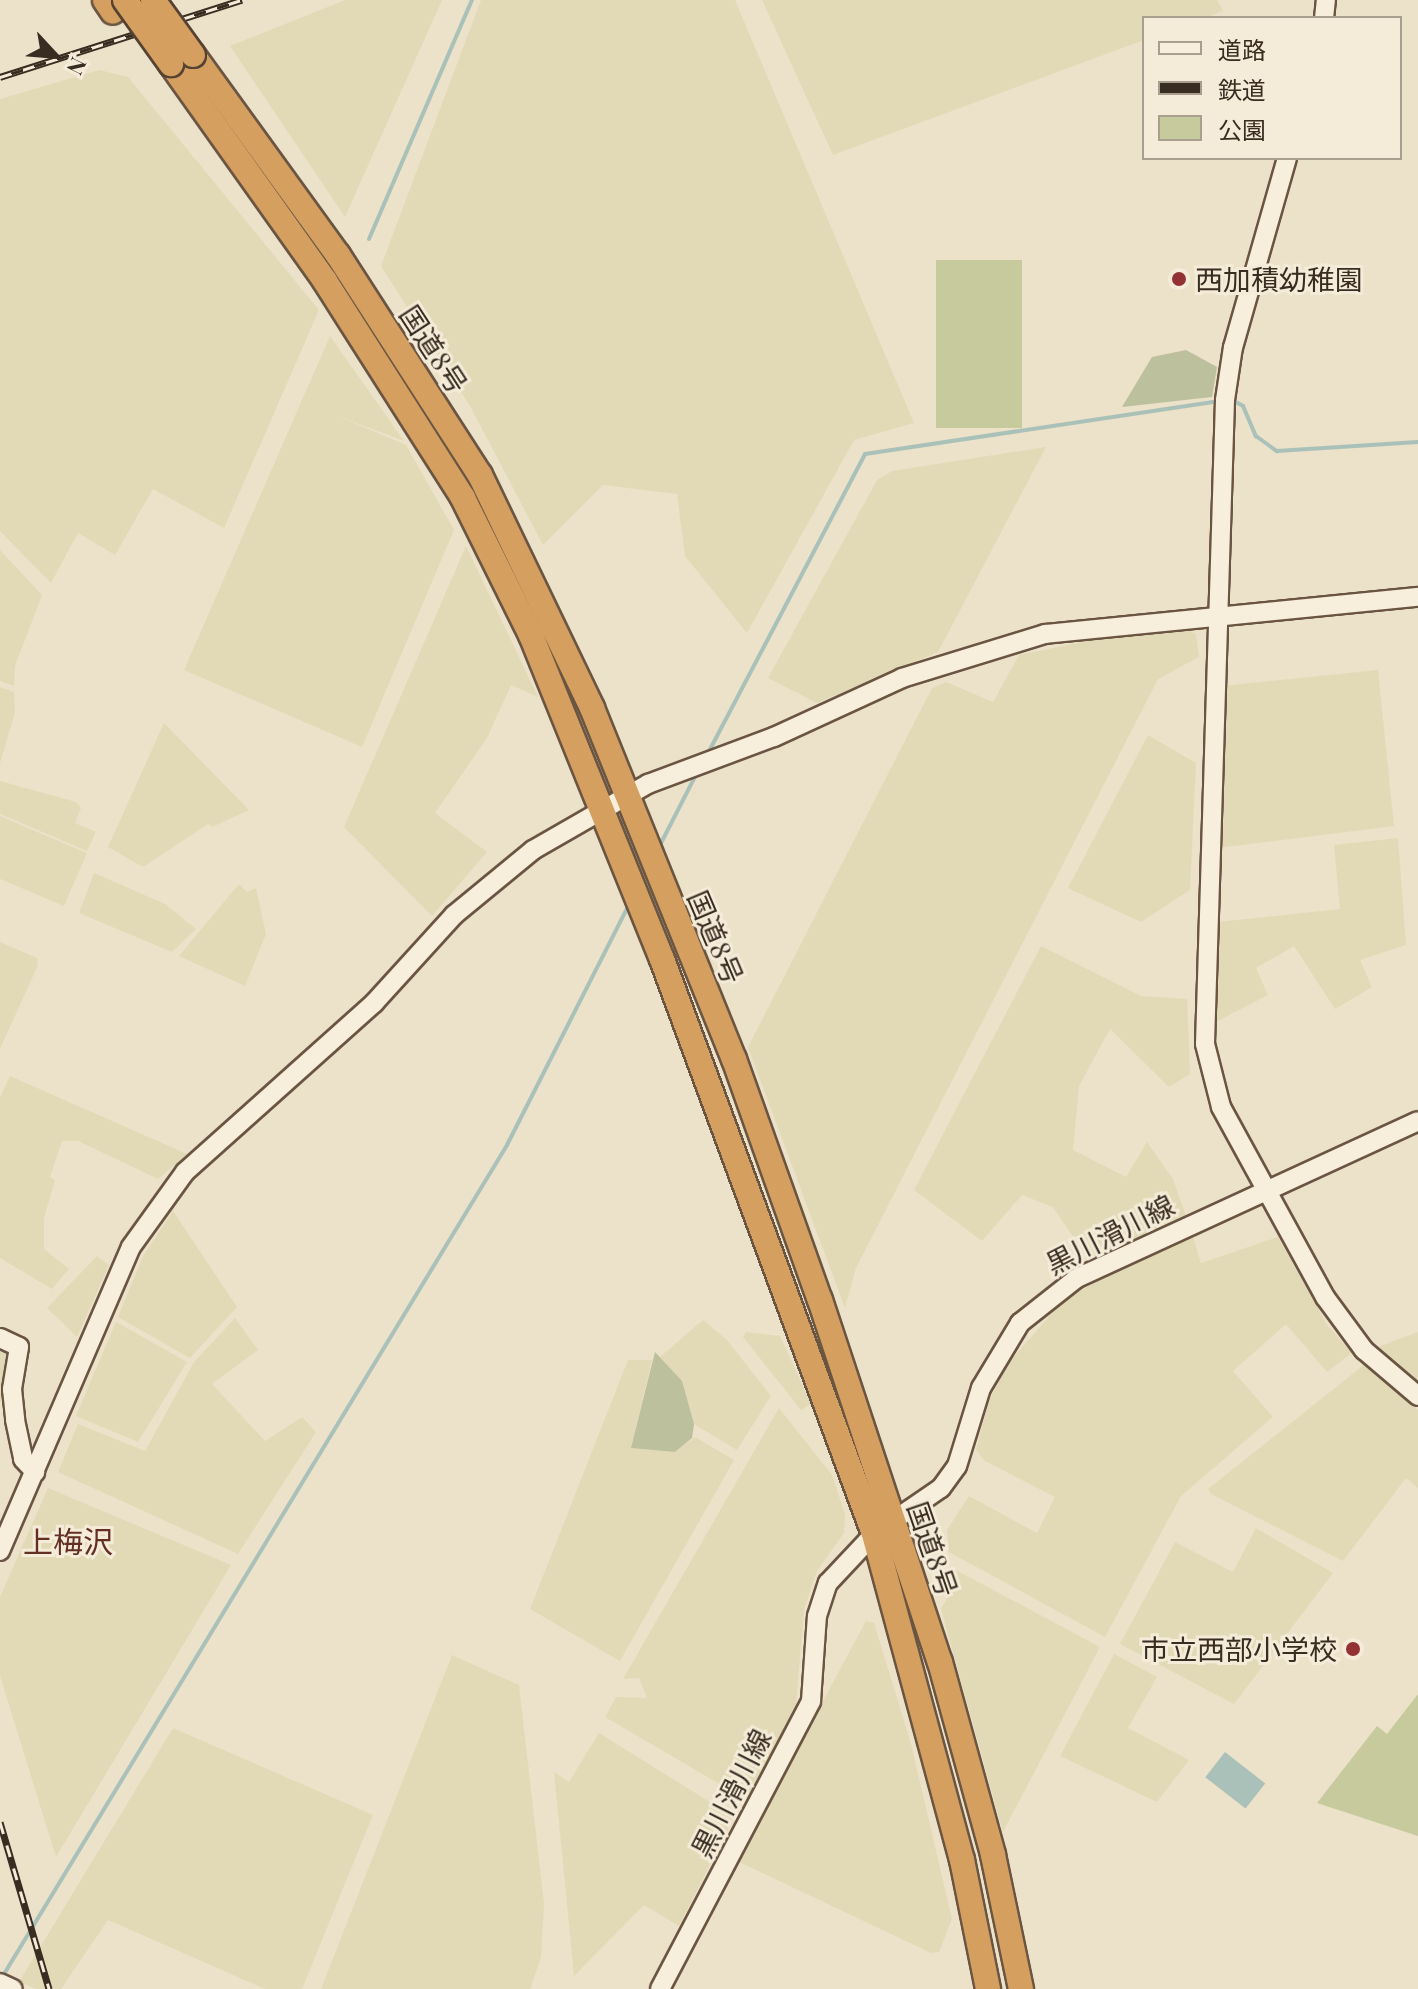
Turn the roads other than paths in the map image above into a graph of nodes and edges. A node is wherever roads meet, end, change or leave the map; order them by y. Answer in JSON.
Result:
{"nodes":[{"id":1,"x":153,"y":0,"type":"edge"},
{"id":2,"x":173,"y":0,"type":"edge"},
{"id":3,"x":117,"y":3,"type":"edge"},
{"id":4,"x":182,"y":61,"type":"junction"},
{"id":5,"x":1286,"y":160,"type":"edge"},
{"id":6,"x":1418,"y":597,"type":"edge"},
{"id":7,"x":1218,"y":613,"type":"junction"},
{"id":8,"x":623,"y":795,"type":"junction"},
{"id":9,"x":601,"y":808,"type":"junction"},
{"id":10,"x":1418,"y":1121,"type":"edge"},
{"id":11,"x":1267,"y":1189,"type":"junction"},
{"id":12,"x":0,"y":1338,"type":"edge"},
{"id":13,"x":1418,"y":1396,"type":"edge"},
{"id":14,"x":35,"y":1472,"type":"junction"},
{"id":15,"x":882,"y":1529,"type":"junction"},
{"id":16,"x":0,"y":1551,"type":"edge"},
{"id":17,"x":0,"y":1983,"type":"edge"},
{"id":18,"x":13,"y":1989,"type":"edge"},
{"id":19,"x":660,"y":1989,"type":"edge"},
{"id":20,"x":988,"y":1989,"type":"edge"},
{"id":21,"x":1021,"y":1989,"type":"edge"}],
"edges":[{"from":1,"to":4,"type":"highway","name":"国道8号","bridge":true},
{"from":2,"to":4,"type":"highway"},
{"from":3,"to":4,"type":"highway","name":"国道8号","bridge":true},
{"from":4,"to":8,"type":"highway","name":"国道8号"},
{"from":4,"to":9,"type":"highway","name":"国道8号"},
{"from":5,"to":7,"type":"street"},
{"from":6,"to":7,"type":"street"},
{"from":7,"to":8,"type":"street"},
{"from":7,"to":11,"type":"street"},
{"from":8,"to":9,"type":"street"},
{"from":8,"to":15,"type":"highway","name":"国道8号"},
{"from":9,"to":14,"type":"street"},
{"from":9,"to":15,"type":"highway","name":"国道8号"},
{"from":10,"to":11,"type":"street","name":"黒川滑川線"},
{"from":11,"to":13,"type":"street"},
{"from":11,"to":15,"type":"street","name":"黒川滑川線"},
{"from":12,"to":14,"type":"street"},
{"from":14,"to":16,"type":"street"},
{"from":15,"to":19,"type":"street","name":"黒川滑川線"},
{"from":15,"to":20,"type":"highway","name":"国道8号"},
{"from":15,"to":21,"type":"highway","name":"国道8号"},
{"from":17,"to":18,"type":"street"}]}
